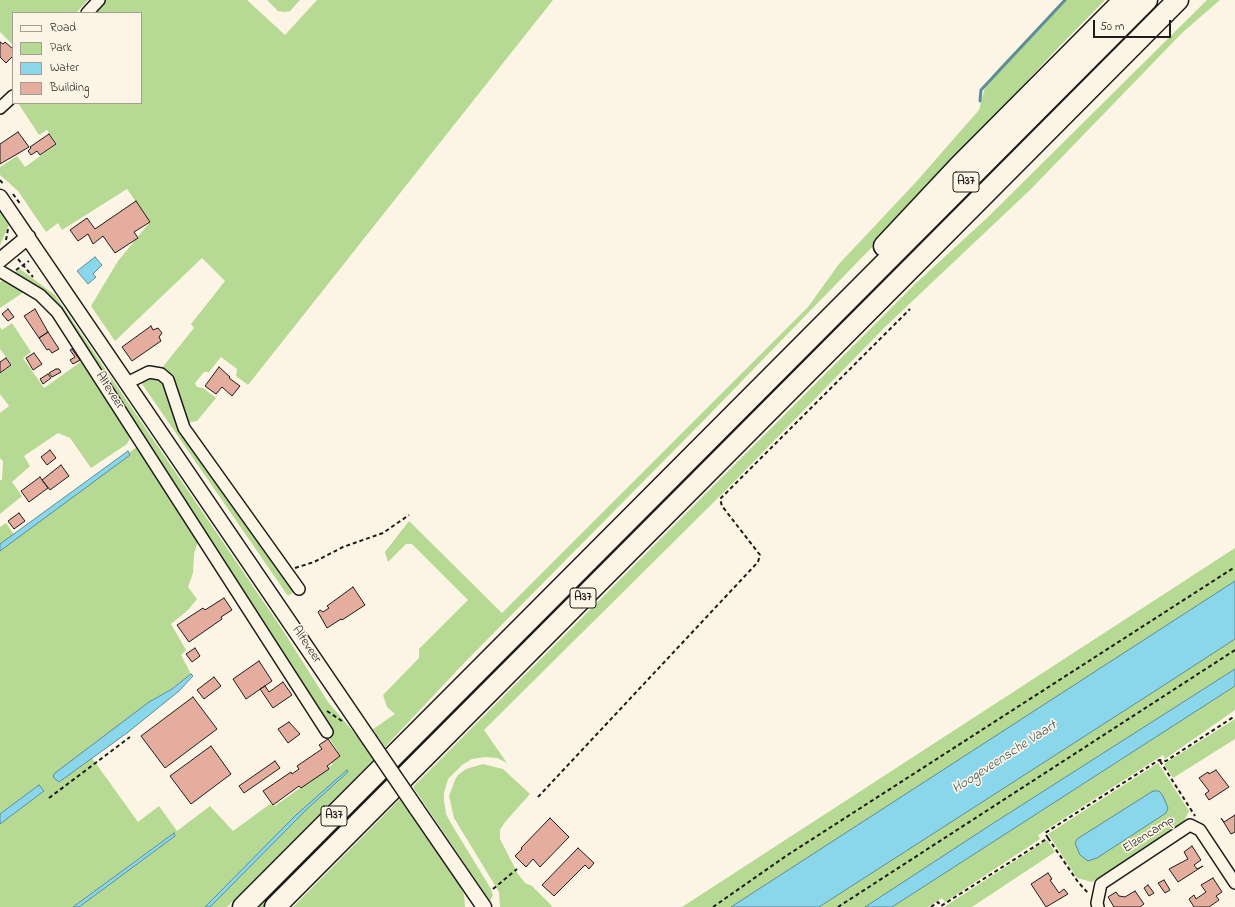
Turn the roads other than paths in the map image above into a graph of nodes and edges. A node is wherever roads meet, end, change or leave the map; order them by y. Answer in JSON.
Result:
{"nodes":[{"id":1,"x":99,"y":0,"type":"edge"},
{"id":2,"x":1124,"y":0,"type":"edge"},
{"id":3,"x":1147,"y":0,"type":"edge"},
{"id":4,"x":1178,"y":0,"type":"edge"},
{"id":5,"x":88,"y":12,"type":"edge"},
{"id":6,"x":12,"y":97,"type":"edge"},
{"id":7,"x":0,"y":108,"type":"edge"},
{"id":8,"x":0,"y":197,"type":"edge"},
{"id":9,"x":28,"y":237,"type":"junction"},
{"id":10,"x":0,"y":260,"type":"edge"},
{"id":11,"x":0,"y":271,"type":"edge"},
{"id":12,"x":785,"y":363,"type":"junction"},
{"id":13,"x":127,"y":383,"type":"junction"},
{"id":14,"x":300,"y":589,"type":"dead end"},
{"id":15,"x":328,"y":732,"type":"dead end"},
{"id":16,"x":1235,"y":883,"type":"edge"},
{"id":17,"x":1097,"y":905,"type":"edge"},
{"id":18,"x":243,"y":907,"type":"edge"},
{"id":19,"x":275,"y":907,"type":"edge"},
{"id":20,"x":484,"y":907,"type":"edge"}],
"edges":[{"from":1,"to":5,"type":"street"},
{"from":2,"to":12,"type":"highway","number":"A37"},
{"from":3,"to":12,"type":"highway","number":"A37"},
{"from":4,"to":19,"type":"highway","number":"A37"},
{"from":6,"to":7,"type":"street"},
{"from":8,"to":9,"type":"street","name":"Alteveer"},
{"from":9,"to":10,"type":"street"},
{"from":9,"to":13,"type":"street","name":"Alteveer"},
{"from":11,"to":15,"type":"street","name":"Alteveer"},
{"from":12,"to":18,"type":"highway","number":"A37"},
{"from":13,"to":14,"type":"street","name":"Alteveer"},
{"from":13,"to":20,"type":"street","name":"Alteveer","bridge":true},
{"from":16,"to":17,"type":"street","name":"Elzencamp"}]}
